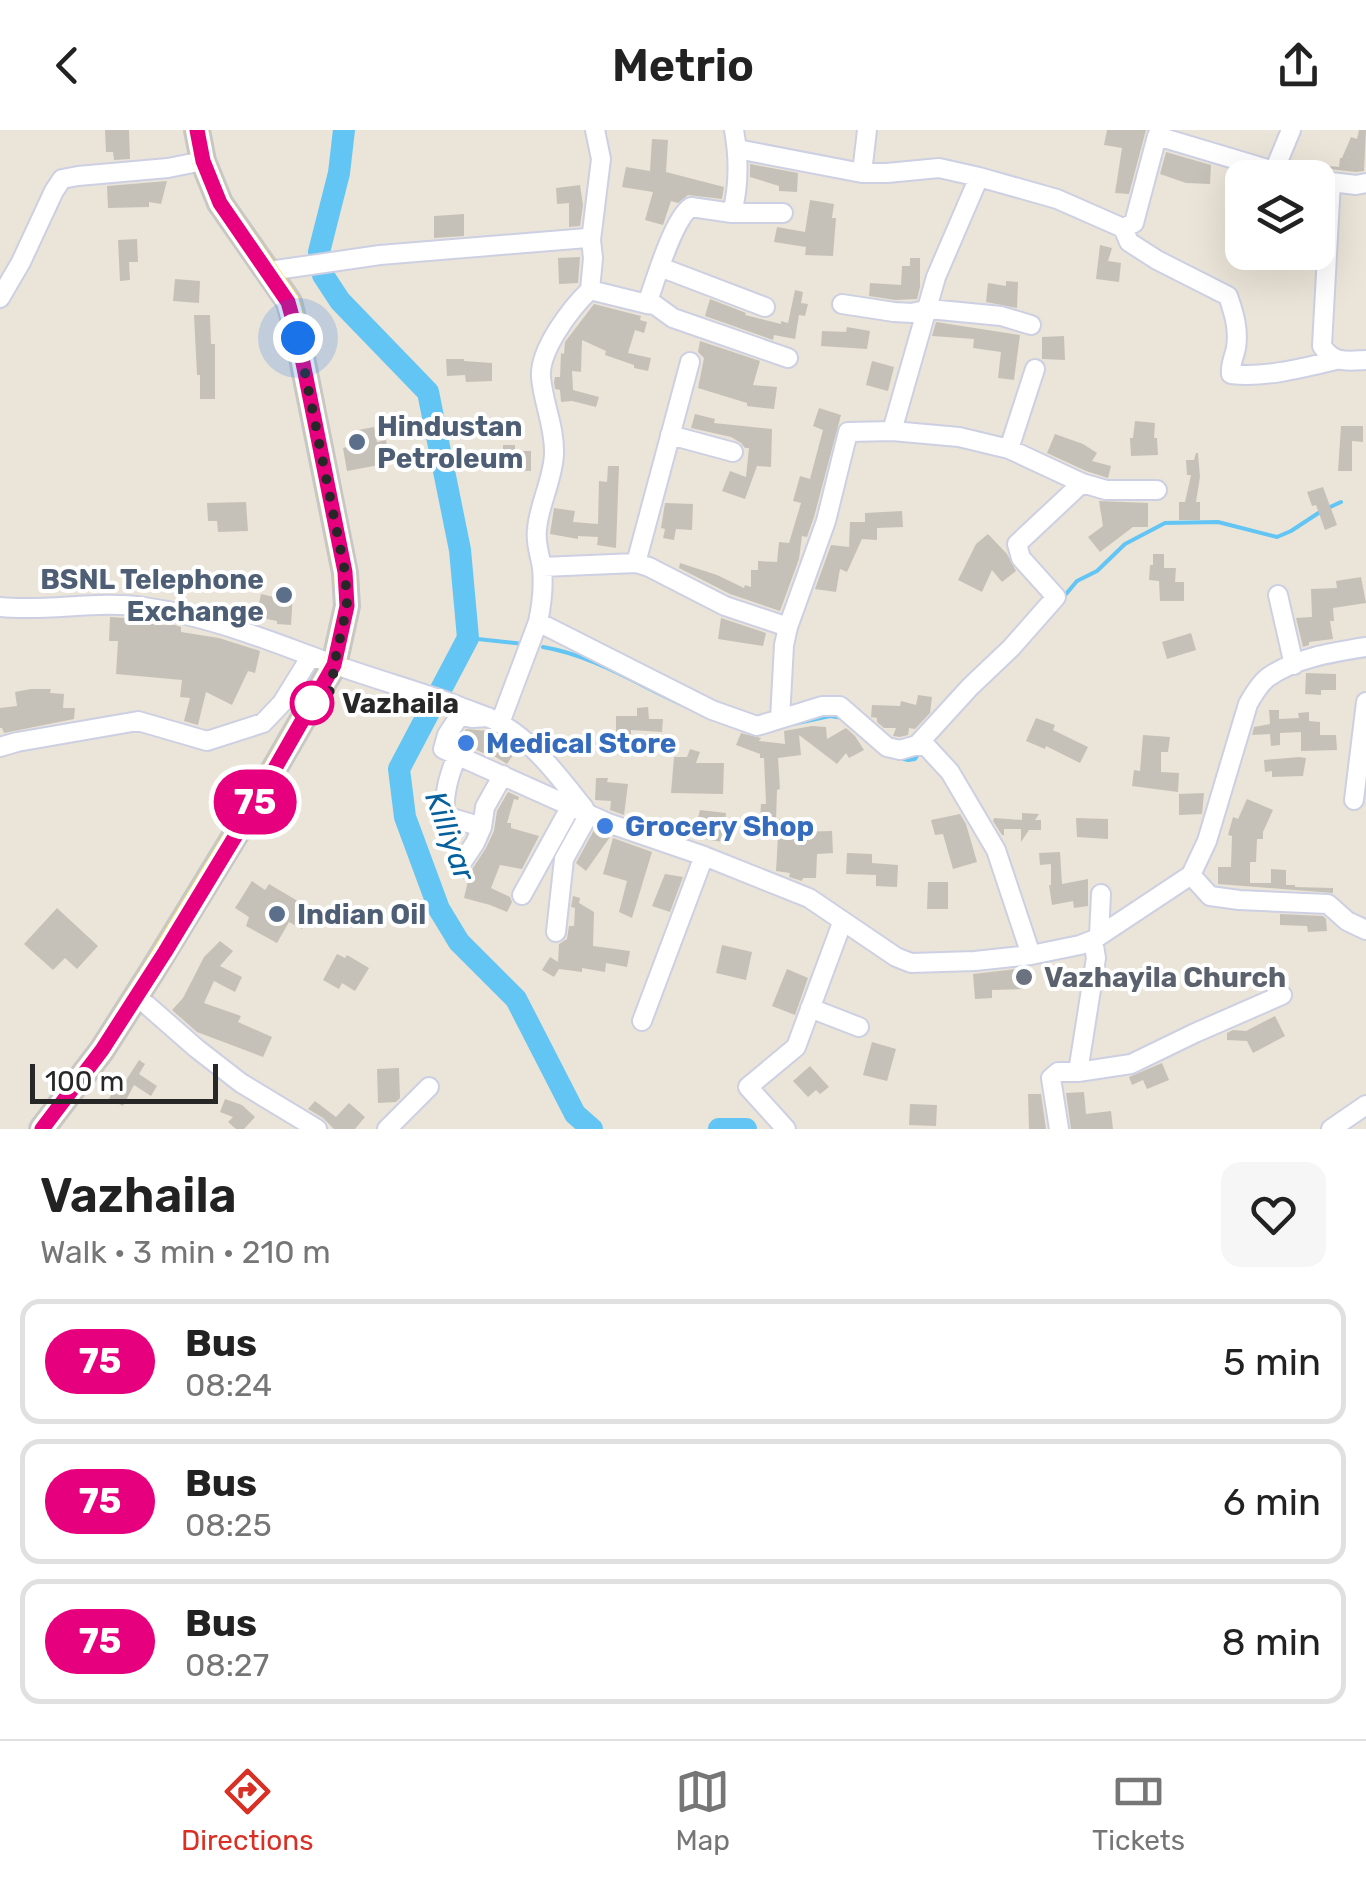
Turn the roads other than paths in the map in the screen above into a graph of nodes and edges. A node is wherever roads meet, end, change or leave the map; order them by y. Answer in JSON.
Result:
{"nodes":[{"id":1,"x":197,"y":130,"type":"edge"},
{"id":2,"x":595,"y":130,"type":"edge"},
{"id":3,"x":734,"y":130,"type":"edge"},
{"id":4,"x":867,"y":130,"type":"edge"},
{"id":5,"x":1291,"y":130,"type":"edge"},
{"id":6,"x":1157,"y":133,"type":"edge"},
{"id":7,"x":738,"y":149,"type":"junction"},
{"id":8,"x":1242,"y":160,"type":"edge"},
{"id":9,"x":1278,"y":160,"type":"edge"},
{"id":10,"x":203,"y":161,"type":"junction"},
{"id":11,"x":862,"y":173,"type":"junction"},
{"id":12,"x":979,"y":177,"type":"junction"},
{"id":13,"x":1335,"y":182,"type":"edge"},
{"id":14,"x":1366,"y":183,"type":"edge"},
{"id":15,"x":732,"y":213,"type":"junction"},
{"id":16,"x":783,"y":213,"type":"dead end"},
{"id":17,"x":1123,"y":228,"type":"junction"},
{"id":18,"x":591,"y":240,"type":"junction"},
{"id":19,"x":660,"y":267,"type":"junction"},
{"id":20,"x":1322,"y":270,"type":"edge"},
{"id":21,"x":269,"y":271,"type":"junction"},
{"id":22,"x":590,"y":290,"type":"junction"},
{"id":23,"x":0,"y":298,"type":"edge"},
{"id":24,"x":647,"y":304,"type":"junction"},
{"id":25,"x":842,"y":304,"type":"dead end"},
{"id":26,"x":764,"y":306,"type":"dead end"},
{"id":27,"x":929,"y":308,"type":"junction"},
{"id":28,"x":1032,"y":325,"type":"dead end"},
{"id":29,"x":788,"y":358,"type":"dead end"},
{"id":30,"x":1336,"y":360,"type":"junction"},
{"id":31,"x":1366,"y":360,"type":"edge"},
{"id":32,"x":690,"y":362,"type":"dead end"},
{"id":33,"x":1035,"y":369,"type":"dead end"},
{"id":34,"x":892,"y":431,"type":"junction"},
{"id":35,"x":670,"y":435,"type":"junction"},
{"id":36,"x":1010,"y":450,"type":"junction"},
{"id":37,"x":733,"y":452,"type":"dead end"},
{"id":38,"x":1082,"y":483,"type":"junction"},
{"id":39,"x":1156,"y":490,"type":"dead end"},
{"id":40,"x":636,"y":564,"type":"junction"},
{"id":41,"x":542,"y":567,"type":"junction"},
{"id":42,"x":1278,"y":595,"type":"dead end"},
{"id":43,"x":0,"y":608,"type":"edge"},
{"id":44,"x":788,"y":627,"type":"junction"},
{"id":45,"x":535,"y":629,"type":"junction"},
{"id":46,"x":1366,"y":646,"type":"edge"},
{"id":47,"x":311,"y":656,"type":"junction"},
{"id":48,"x":1294,"y":665,"type":"junction"},
{"id":49,"x":333,"y":675,"type":"junction"},
{"id":50,"x":1366,"y":702,"type":"edge"},
{"id":51,"x":494,"y":720,"type":"junction"},
{"id":52,"x":780,"y":720,"type":"junction"},
{"id":53,"x":921,"y":746,"type":"junction"},
{"id":54,"x":0,"y":747,"type":"edge"},
{"id":55,"x":457,"y":755,"type":"junction"},
{"id":56,"x":503,"y":776,"type":"junction"},
{"id":57,"x":1354,"y":800,"type":"dead end"},
{"id":58,"x":570,"y":806,"type":"junction"},
{"id":59,"x":589,"y":814,"type":"junction"},
{"id":60,"x":482,"y":827,"type":"junction"},
{"id":61,"x":704,"y":856,"type":"junction"},
{"id":62,"x":461,"y":864,"type":"dead end"},
{"id":63,"x":1191,"y":875,"type":"junction"},
{"id":64,"x":1101,"y":894,"type":"dead end"},
{"id":65,"x":522,"y":896,"type":"dead end"},
{"id":66,"x":842,"y":922,"type":"junction"},
{"id":67,"x":1366,"y":930,"type":"edge"},
{"id":68,"x":556,"y":932,"type":"dead end"},
{"id":69,"x":1096,"y":938,"type":"junction"},
{"id":70,"x":171,"y":956,"type":"junction"},
{"id":71,"x":1031,"y":956,"type":"junction"},
{"id":72,"x":1282,"y":995,"type":"dead end"},
{"id":73,"x":147,"y":1005,"type":"junction"},
{"id":74,"x":810,"y":1008,"type":"junction"},
{"id":75,"x":642,"y":1022,"type":"dead end"},
{"id":76,"x":859,"y":1027,"type":"dead end"},
{"id":77,"x":1078,"y":1072,"type":"junction"},
{"id":78,"x":429,"y":1087,"type":"dead end"},
{"id":79,"x":1366,"y":1105,"type":"edge"},
{"id":80,"x":42,"y":1129,"type":"edge"},
{"id":81,"x":58,"y":1129,"type":"edge"},
{"id":82,"x":317,"y":1129,"type":"edge"},
{"id":83,"x":387,"y":1129,"type":"edge"},
{"id":84,"x":786,"y":1129,"type":"edge"},
{"id":85,"x":1059,"y":1129,"type":"edge"},
{"id":86,"x":1331,"y":1129,"type":"edge"}],
"edges":[{"from":1,"to":10,"type":"main road"},
{"from":2,"to":18,"type":"street"},
{"from":3,"to":7,"type":"street"},
{"from":4,"to":11,"type":"street"},
{"from":5,"to":9,"type":"street"},
{"from":6,"to":8,"type":"street"},
{"from":6,"to":17,"type":"street"},
{"from":7,"to":11,"type":"street"},
{"from":7,"to":15,"type":"street"},
{"from":10,"to":21,"type":"main road"},
{"from":10,"to":23,"type":"street"},
{"from":11,"to":12,"type":"street"},
{"from":12,"to":17,"type":"street"},
{"from":12,"to":27,"type":"street"},
{"from":13,"to":14,"type":"street"},
{"from":15,"to":16,"type":"street"},
{"from":15,"to":19,"type":"street"},
{"from":17,"to":30,"type":"street"},
{"from":18,"to":21,"type":"street"},
{"from":18,"to":22,"type":"street"},
{"from":19,"to":24,"type":"street"},
{"from":19,"to":26,"type":"street"},
{"from":20,"to":30,"type":"street"},
{"from":21,"to":49,"type":"main road"},
{"from":22,"to":24,"type":"street"},
{"from":22,"to":41,"type":"street"},
{"from":24,"to":29,"type":"street"},
{"from":25,"to":27,"type":"street"},
{"from":27,"to":28,"type":"street"},
{"from":27,"to":34,"type":"street"},
{"from":30,"to":31,"type":"street"},
{"from":32,"to":35,"type":"street"},
{"from":33,"to":36,"type":"street"},
{"from":34,"to":36,"type":"street"},
{"from":34,"to":44,"type":"street"},
{"from":35,"to":37,"type":"street"},
{"from":35,"to":40,"type":"street"},
{"from":36,"to":38,"type":"street"},
{"from":38,"to":39,"type":"street"},
{"from":38,"to":53,"type":"street"},
{"from":40,"to":41,"type":"street"},
{"from":40,"to":44,"type":"street"},
{"from":41,"to":45,"type":"street"},
{"from":42,"to":48,"type":"street"},
{"from":43,"to":47,"type":"street"},
{"from":44,"to":52,"type":"street"},
{"from":45,"to":51,"type":"street"},
{"from":45,"to":52,"type":"street"},
{"from":46,"to":48,"type":"street"},
{"from":47,"to":49,"type":"street"},
{"from":47,"to":54,"type":"street"},
{"from":48,"to":63,"type":"street"},
{"from":49,"to":51,"type":"street"},
{"from":49,"to":70,"type":"main road"},
{"from":50,"to":57,"type":"street"},
{"from":51,"to":55,"type":"street"},
{"from":51,"to":59,"type":"street"},
{"from":52,"to":53,"type":"street"},
{"from":53,"to":71,"type":"street"},
{"from":55,"to":56,"type":"street"},
{"from":55,"to":60,"type":"street"},
{"from":56,"to":58,"type":"street"},
{"from":56,"to":60,"type":"street"},
{"from":58,"to":59,"type":"street"},
{"from":58,"to":65,"type":"street"},
{"from":59,"to":61,"type":"street"},
{"from":59,"to":68,"type":"street"},
{"from":60,"to":62,"type":"street"},
{"from":61,"to":66,"type":"street"},
{"from":61,"to":75,"type":"street"},
{"from":63,"to":67,"type":"street"},
{"from":63,"to":69,"type":"street"},
{"from":64,"to":69,"type":"street"},
{"from":66,"to":71,"type":"street"},
{"from":66,"to":74,"type":"street"},
{"from":69,"to":71,"type":"street"},
{"from":69,"to":77,"type":"street"},
{"from":70,"to":73,"type":"main road"},
{"from":70,"to":80,"type":"main road"},
{"from":72,"to":77,"type":"street"},
{"from":73,"to":81,"type":"main road"},
{"from":73,"to":82,"type":"street"},
{"from":74,"to":76,"type":"street"},
{"from":74,"to":84,"type":"street"},
{"from":77,"to":85,"type":"street"},
{"from":78,"to":83,"type":"street"},
{"from":79,"to":86,"type":"street"}]}
